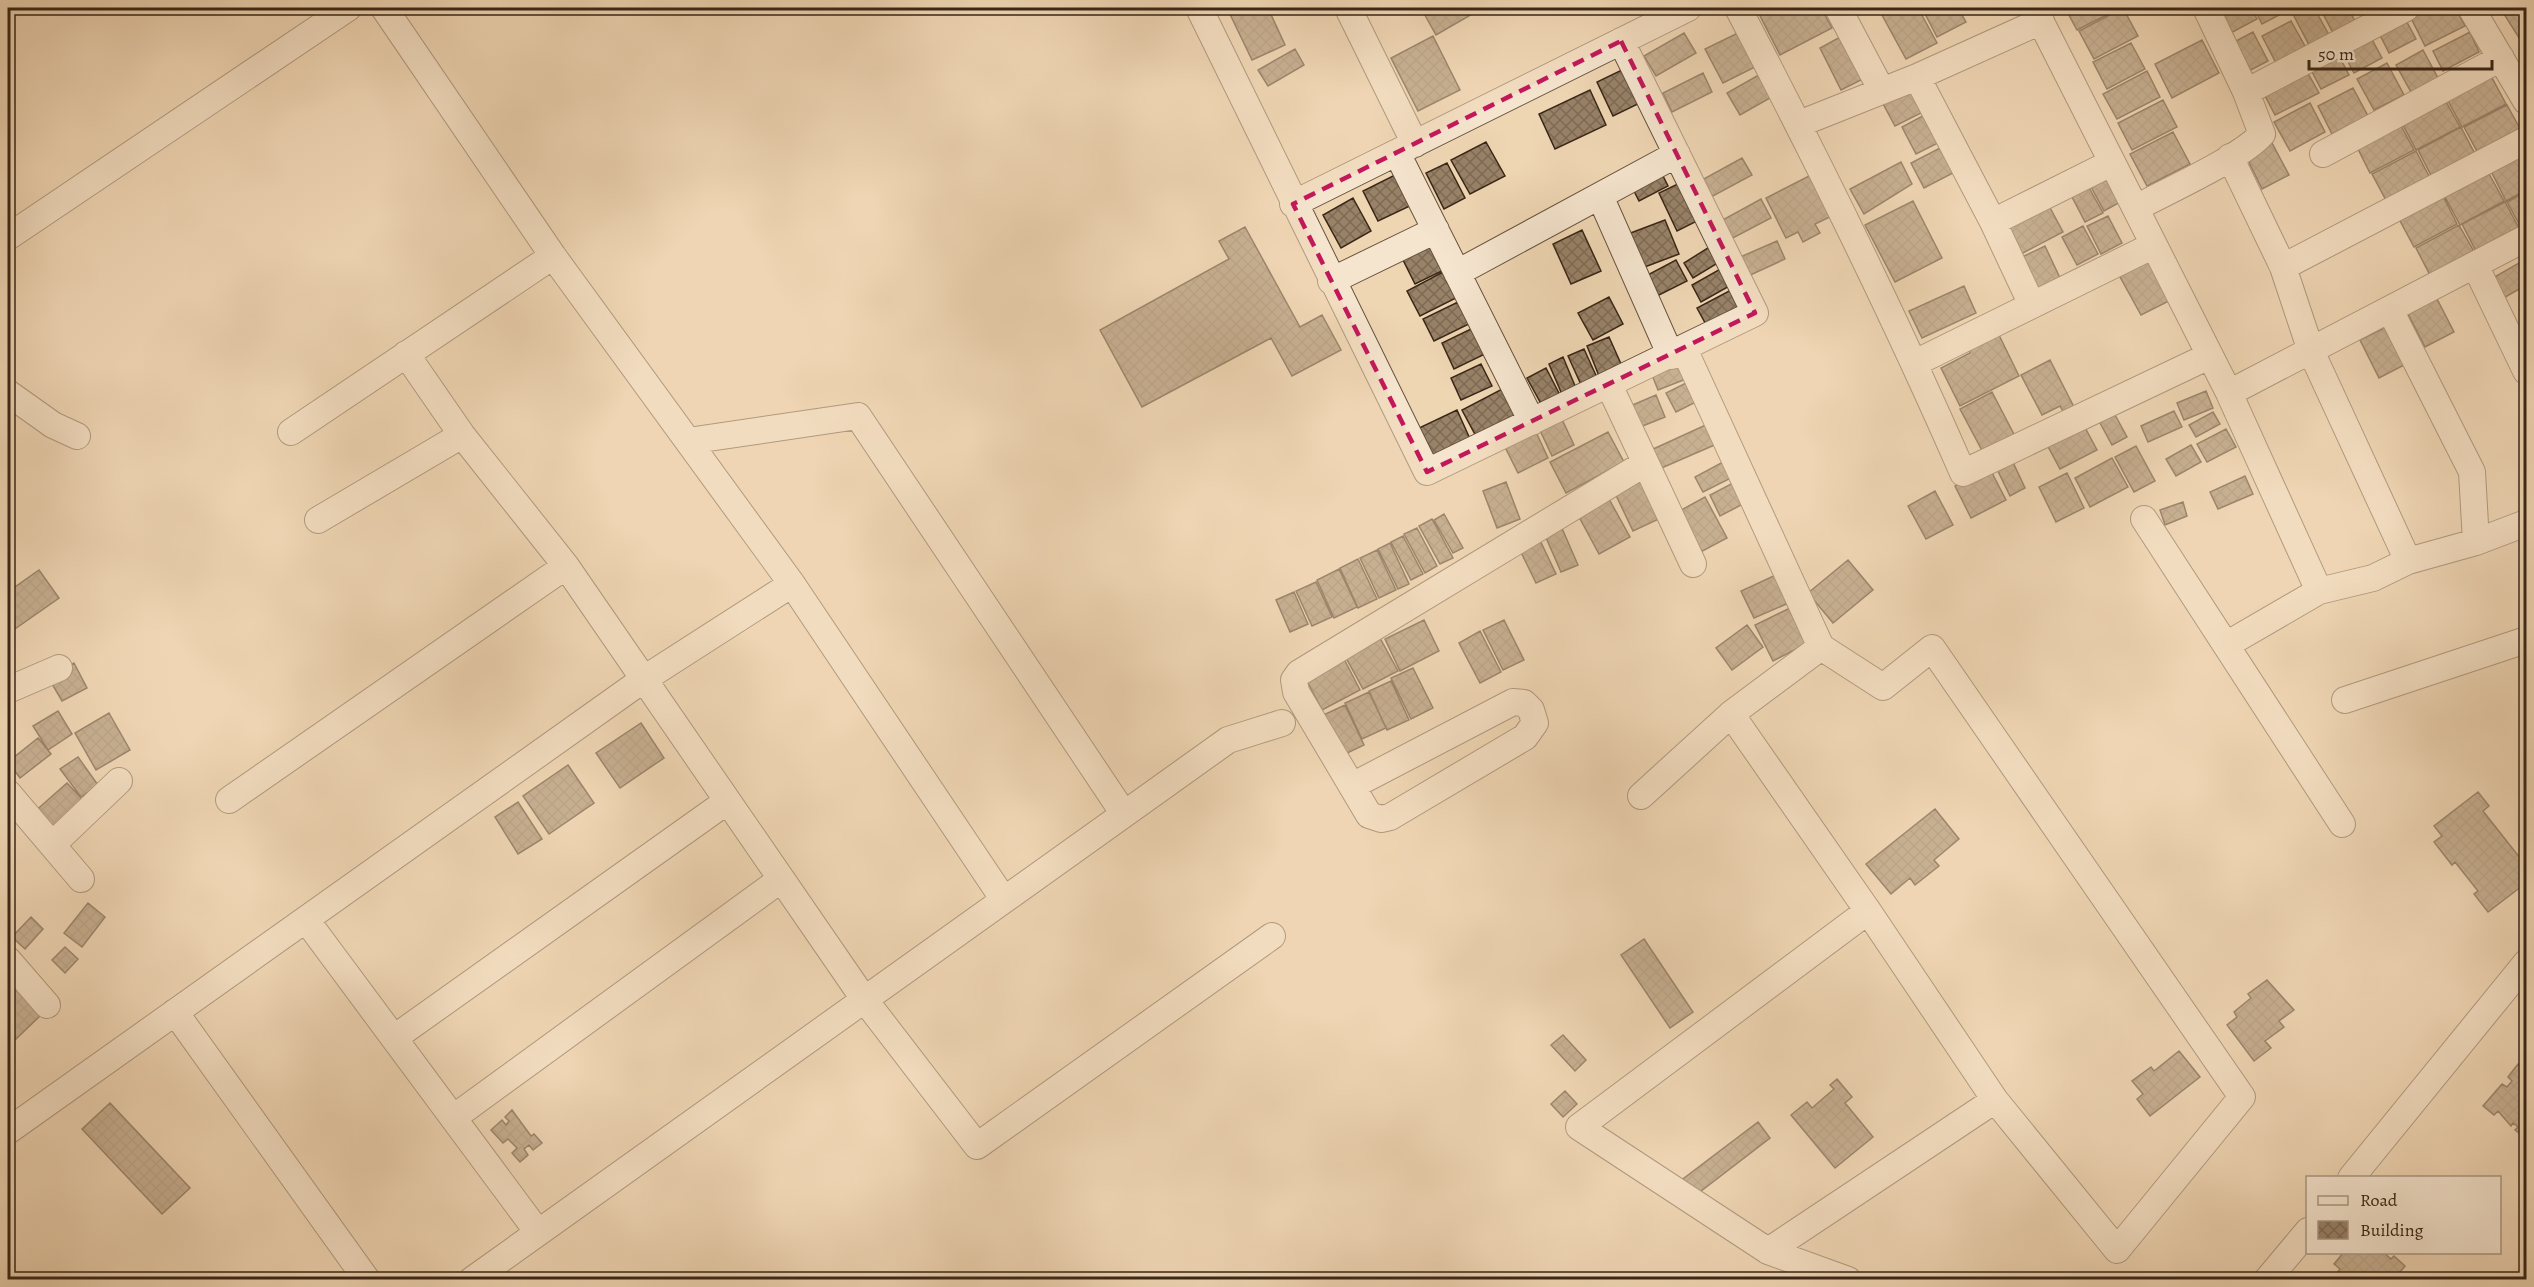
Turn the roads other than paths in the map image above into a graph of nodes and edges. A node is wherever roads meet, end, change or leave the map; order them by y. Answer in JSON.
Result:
{"nodes":[{"id":1,"x":348,"y":8,"type":"edge"},
{"id":2,"x":384,"y":8,"type":"edge"},
{"id":3,"x":1199,"y":8,"type":"edge"},
{"id":4,"x":1348,"y":8,"type":"edge"},
{"id":5,"x":1688,"y":8,"type":"edge"},
{"id":6,"x":1738,"y":8,"type":"edge"},
{"id":7,"x":1838,"y":8,"type":"edge"},
{"id":8,"x":2206,"y":8,"type":"edge"},
{"id":9,"x":2406,"y":8,"type":"edge"},
{"id":10,"x":2471,"y":8,"type":"edge"},
{"id":11,"x":2038,"y":14,"type":"edge"},
{"id":12,"x":1621,"y":41,"type":"junction"},
{"id":13,"x":2501,"y":58,"type":"junction"},
{"id":14,"x":1917,"y":77,"type":"junction"},
{"id":15,"x":1882,"y":92,"type":"junction"},
{"id":16,"x":2246,"y":92,"type":"junction"},
{"id":17,"x":2526,"y":101,"type":"edge"},
{"id":18,"x":1799,"y":124,"type":"junction"},
{"id":19,"x":2526,"y":140,"type":"edge"},
{"id":20,"x":1406,"y":149,"type":"junction"},
{"id":21,"x":1677,"y":154,"type":"junction"},
{"id":22,"x":2323,"y":154,"type":"dead end"},
{"id":23,"x":2230,"y":157,"type":"junction"},
{"id":24,"x":2111,"y":163,"type":"junction"},
{"id":25,"x":1600,"y":196,"type":"junction"},
{"id":26,"x":1293,"y":204,"type":"junction"},
{"id":27,"x":2136,"y":208,"type":"junction"},
{"id":28,"x":1993,"y":222,"type":"junction"},
{"id":29,"x":1436,"y":230,"type":"junction"},
{"id":30,"x":8,"y":237,"type":"edge"},
{"id":31,"x":2526,"y":238,"type":"edge"},
{"id":32,"x":2154,"y":244,"type":"junction"},
{"id":33,"x":553,"y":256,"type":"junction"},
{"id":34,"x":2475,"y":265,"type":"junction"},
{"id":35,"x":2283,"y":267,"type":"junction"},
{"id":36,"x":1457,"y":273,"type":"junction"},
{"id":37,"x":1331,"y":281,"type":"junction"},
{"id":38,"x":2032,"y":305,"type":"junction"},
{"id":39,"x":2390,"y":310,"type":"junction"},
{"id":40,"x":2311,"y":351,"type":"junction"},
{"id":41,"x":1677,"y":352,"type":"junction"},
{"id":42,"x":406,"y":354,"type":"junction"},
{"id":43,"x":2209,"y":356,"type":"junction"},
{"id":44,"x":2524,"y":360,"type":"edge"},
{"id":45,"x":1915,"y":363,"type":"junction"},
{"id":46,"x":1609,"y":385,"type":"junction"},
{"id":47,"x":8,"y":393,"type":"edge"},
{"id":48,"x":2229,"y":393,"type":"junction"},
{"id":49,"x":1532,"y":422,"type":"junction"},
{"id":50,"x":291,"y":432,"type":"dead end"},
{"id":51,"x":462,"y":435,"type":"junction"},
{"id":52,"x":77,"y":436,"type":"dead end"},
{"id":53,"x":688,"y":441,"type":"junction"},
{"id":54,"x":1644,"y":464,"type":"junction"},
{"id":55,"x":2144,"y":519,"type":"dead end"},
{"id":56,"x":318,"y":520,"type":"dead end"},
{"id":57,"x":2526,"y":523,"type":"edge"},
{"id":58,"x":2476,"y":542,"type":"junction"},
{"id":59,"x":2408,"y":561,"type":"junction"},
{"id":60,"x":1693,"y":564,"type":"dead end"},
{"id":61,"x":566,"y":566,"type":"junction"},
{"id":62,"x":792,"y":584,"type":"junction"},
{"id":63,"x":2319,"y":591,"type":"junction"},
{"id":64,"x":2526,"y":640,"type":"edge"},
{"id":65,"x":2226,"y":645,"type":"junction"},
{"id":66,"x":1821,"y":647,"type":"junction"},
{"id":67,"x":59,"y":668,"type":"dead end"},
{"id":68,"x":644,"y":679,"type":"junction"},
{"id":69,"x":8,"y":690,"type":"edge"},
{"id":70,"x":2345,"y":700,"type":"dead end"},
{"id":71,"x":1731,"y":714,"type":"junction"},
{"id":72,"x":1282,"y":723,"type":"dead end"},
{"id":73,"x":119,"y":781,"type":"dead end"},
{"id":74,"x":1352,"y":786,"type":"junction"},
{"id":75,"x":8,"y":793,"type":"edge"},
{"id":76,"x":1641,"y":796,"type":"dead end"},
{"id":77,"x":229,"y":800,"type":"dead end"},
{"id":78,"x":726,"y":802,"type":"junction"},
{"id":79,"x":1124,"y":814,"type":"junction"},
{"id":80,"x":2342,"y":824,"type":"dead end"},
{"id":81,"x":52,"y":845,"type":"junction"},
{"id":82,"x":81,"y":879,"type":"dead end"},
{"id":83,"x":780,"y":880,"type":"junction"},
{"id":84,"x":1004,"y":900,"type":"junction"},
{"id":85,"x":1868,"y":911,"type":"junction"},
{"id":86,"x":307,"y":921,"type":"junction"},
{"id":87,"x":1272,"y":936,"type":"dead end"},
{"id":88,"x":8,"y":960,"type":"edge"},
{"id":89,"x":2526,"y":963,"type":"edge"},
{"id":90,"x":864,"y":999,"type":"junction"},
{"id":91,"x":47,"y":1005,"type":"dead end"},
{"id":92,"x":175,"y":1012,"type":"junction"},
{"id":93,"x":394,"y":1038,"type":"junction"},
{"id":94,"x":1995,"y":1100,"type":"junction"},
{"id":95,"x":453,"y":1118,"type":"junction"},
{"id":96,"x":8,"y":1131,"type":"edge"},
{"id":97,"x":2353,"y":1176,"type":"edge"},
{"id":98,"x":537,"y":1231,"type":"junction"},
{"id":99,"x":2306,"y":1232,"type":"edge"},
{"id":100,"x":1768,"y":1251,"type":"junction"},
{"id":101,"x":367,"y":1280,"type":"edge"},
{"id":102,"x":471,"y":1280,"type":"edge"},
{"id":103,"x":1848,"y":1280,"type":"edge"},
{"id":104,"x":2268,"y":1280,"type":"edge"}],
"edges":[{"from":1,"to":30,"type":"street"},
{"from":2,"to":33,"type":"street"},
{"from":3,"to":26,"type":"street"},
{"from":4,"to":20,"type":"street"},
{"from":5,"to":12,"type":"street"},
{"from":6,"to":18,"type":"street"},
{"from":7,"to":15,"type":"street"},
{"from":8,"to":16,"type":"street"},
{"from":9,"to":16,"type":"street"},
{"from":10,"to":13,"type":"street"},
{"from":11,"to":14,"type":"street"},
{"from":11,"to":24,"type":"street"},
{"from":12,"to":20,"type":"street"},
{"from":12,"to":21,"type":"street"},
{"from":13,"to":17,"type":"street"},
{"from":13,"to":22,"type":"street"},
{"from":14,"to":15,"type":"street"},
{"from":14,"to":28,"type":"street"},
{"from":15,"to":18,"type":"street"},
{"from":16,"to":23,"type":"street"},
{"from":18,"to":45,"type":"street"},
{"from":19,"to":35,"type":"street"},
{"from":20,"to":26,"type":"street"},
{"from":20,"to":29,"type":"street"},
{"from":21,"to":25,"type":"street"},
{"from":21,"to":41,"type":"street"},
{"from":23,"to":27,"type":"street"},
{"from":23,"to":35,"type":"street"},
{"from":24,"to":27,"type":"street"},
{"from":24,"to":28,"type":"street"},
{"from":25,"to":36,"type":"street"},
{"from":25,"to":41,"type":"street"},
{"from":26,"to":37,"type":"street"},
{"from":27,"to":32,"type":"street"},
{"from":28,"to":38,"type":"street"},
{"from":29,"to":36,"type":"street"},
{"from":29,"to":37,"type":"street"},
{"from":31,"to":34,"type":"street"},
{"from":32,"to":38,"type":"street"},
{"from":32,"to":43,"type":"street"},
{"from":33,"to":42,"type":"street"},
{"from":33,"to":53,"type":"street"},
{"from":34,"to":39,"type":"street"},
{"from":34,"to":44,"type":"street"},
{"from":35,"to":40,"type":"street"},
{"from":36,"to":49,"type":"street"},
{"from":37,"to":49,"type":"street"},
{"from":38,"to":45,"type":"street"},
{"from":39,"to":40,"type":"street"},
{"from":39,"to":58,"type":"street"},
{"from":40,"to":48,"type":"street"},
{"from":40,"to":59,"type":"street"},
{"from":41,"to":46,"type":"street"},
{"from":41,"to":66,"type":"street"},
{"from":42,"to":50,"type":"street"},
{"from":42,"to":51,"type":"street"},
{"from":43,"to":45,"type":"street"},
{"from":43,"to":48,"type":"street"},
{"from":46,"to":49,"type":"street"},
{"from":46,"to":54,"type":"street"},
{"from":47,"to":52,"type":"street"},
{"from":48,"to":63,"type":"street"},
{"from":51,"to":56,"type":"street"},
{"from":51,"to":61,"type":"street"},
{"from":53,"to":62,"type":"street"},
{"from":53,"to":79,"type":"street"},
{"from":54,"to":60,"type":"street"},
{"from":54,"to":74,"type":"street"},
{"from":55,"to":65,"type":"street"},
{"from":57,"to":58,"type":"street"},
{"from":58,"to":59,"type":"street"},
{"from":59,"to":63,"type":"street"},
{"from":61,"to":68,"type":"street"},
{"from":61,"to":77,"type":"street"},
{"from":62,"to":68,"type":"street"},
{"from":62,"to":84,"type":"street"},
{"from":63,"to":65,"type":"street"},
{"from":64,"to":70,"type":"street"},
{"from":65,"to":80,"type":"street"},
{"from":66,"to":71,"type":"street"},
{"from":66,"to":94,"type":"street"},
{"from":67,"to":69,"type":"street"},
{"from":68,"to":78,"type":"street"},
{"from":68,"to":86,"type":"street"},
{"from":71,"to":76,"type":"street"},
{"from":71,"to":85,"type":"street"},
{"from":72,"to":79,"type":"street"},
{"from":73,"to":81,"type":"street"},
{"from":74,"to":74,"type":"street"},
{"from":75,"to":81,"type":"street"},
{"from":78,"to":83,"type":"street"},
{"from":78,"to":93,"type":"street"},
{"from":79,"to":84,"type":"street"},
{"from":81,"to":82,"type":"street"},
{"from":83,"to":90,"type":"street"},
{"from":83,"to":95,"type":"street"},
{"from":84,"to":90,"type":"street"},
{"from":85,"to":94,"type":"street"},
{"from":85,"to":100,"type":"street"},
{"from":86,"to":92,"type":"street"},
{"from":86,"to":93,"type":"street"},
{"from":87,"to":90,"type":"street"},
{"from":88,"to":91,"type":"street"},
{"from":89,"to":97,"type":"street"},
{"from":90,"to":98,"type":"street"},
{"from":92,"to":96,"type":"street"},
{"from":92,"to":101,"type":"street"},
{"from":93,"to":95,"type":"street"},
{"from":94,"to":100,"type":"street"},
{"from":95,"to":98,"type":"street"},
{"from":98,"to":102,"type":"street"},
{"from":99,"to":104,"type":"street"},
{"from":100,"to":103,"type":"street"}]}
